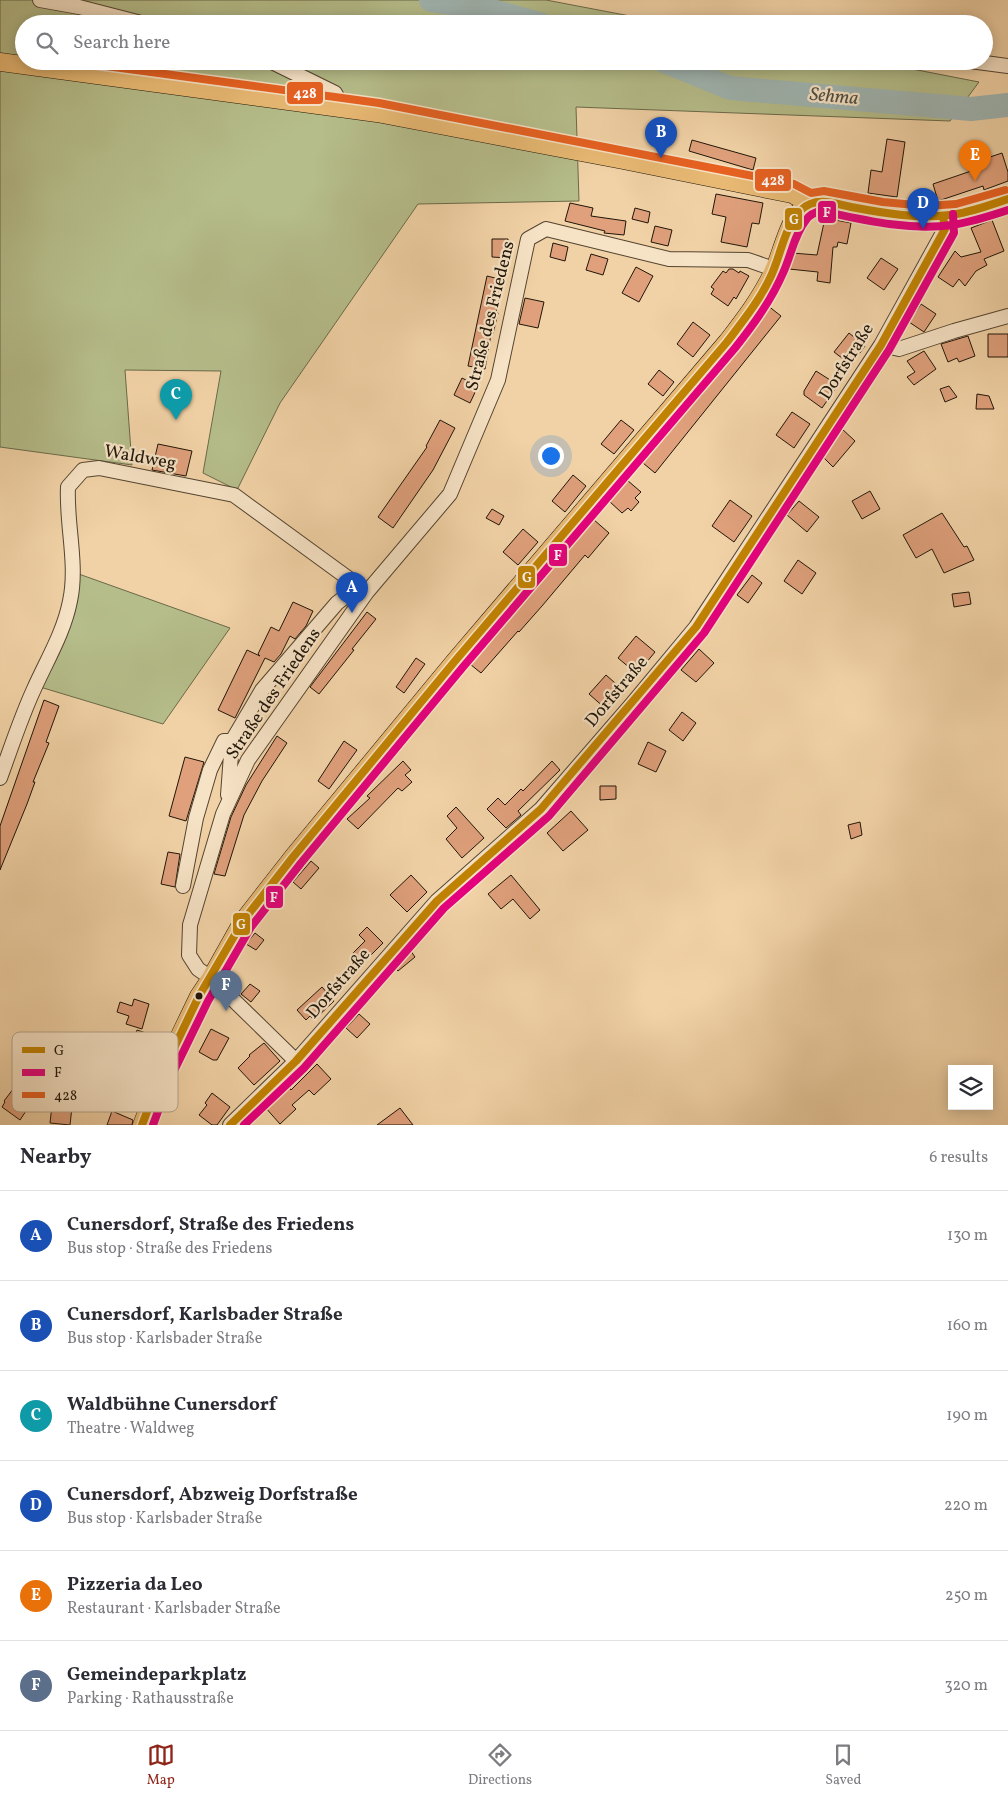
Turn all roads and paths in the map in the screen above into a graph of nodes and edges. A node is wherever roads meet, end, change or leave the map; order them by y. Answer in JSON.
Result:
{"nodes":[{"id":1,"x":40,"y":0,"type":"edge"},
{"id":2,"x":110,"y":15,"type":"edge"},
{"id":3,"x":0,"y":62,"type":"edge"},
{"id":4,"x":15,"y":64,"type":"edge"},
{"id":5,"x":993,"y":64,"type":"edge"},
{"id":6,"x":1008,"y":66,"type":"edge"},
{"id":7,"x":60,"y":70,"type":"edge"},
{"id":8,"x":288,"y":70,"type":"edge"},
{"id":9,"x":343,"y":108,"type":"junction"},
{"id":10,"x":1008,"y":199,"type":"edge"},
{"id":11,"x":810,"y":204,"type":"junction"},
{"id":12,"x":943,"y":216,"type":"junction"},
{"id":13,"x":774,"y":269,"type":"junction"},
{"id":14,"x":1008,"y":316,"type":"edge"},
{"id":15,"x":881,"y":345,"type":"junction"},
{"id":16,"x":363,"y":589,"type":"junction"},
{"id":17,"x":232,"y":741,"type":"junction"},
{"id":18,"x":0,"y":778,"type":"edge"},
{"id":19,"x":227,"y":805,"type":"junction"},
{"id":20,"x":183,"y":886,"type":"dead end"},
{"id":21,"x":211,"y":978,"type":"junction"},
{"id":22,"x":178,"y":1040,"type":"edge"},
{"id":23,"x":296,"y":1061,"type":"junction"},
{"id":24,"x":147,"y":1112,"type":"edge"},
{"id":25,"x":142,"y":1125,"type":"edge"},
{"id":26,"x":230,"y":1125,"type":"edge"}],
"edges":[{"from":1,"to":2,"type":"street"},
{"from":3,"to":4,"type":"main road"},
{"from":5,"to":6,"type":"street"},
{"from":7,"to":9,"type":"main road"},
{"from":8,"to":9,"type":"street"},
{"from":9,"to":11,"type":"main road"},
{"from":10,"to":12,"type":"main road"},
{"from":11,"to":12,"type":"main road"},
{"from":11,"to":13,"type":"main road"},
{"from":12,"to":15,"type":"street","name":"Dorfstraße"},
{"from":13,"to":16,"type":"street","name":"Straße des Friedens"},
{"from":13,"to":21,"type":"main road"},
{"from":14,"to":15,"type":"street"},
{"from":15,"to":23,"type":"street","name":"Dorfstraße"},
{"from":16,"to":17,"type":"street"},
{"from":16,"to":18,"type":"street","name":"Waldweg"},
{"from":16,"to":19,"type":"street","name":"Straße des Friedens"},
{"from":17,"to":19,"type":"street"},
{"from":17,"to":20,"type":"street"},
{"from":19,"to":21,"type":"street","name":"Straße des Friedens"},
{"from":21,"to":22,"type":"main road"},
{"from":21,"to":23,"type":"street","name":"Straße des Friedens"},
{"from":23,"to":26,"type":"street","name":"Dorfstraße"},
{"from":24,"to":25,"type":"main road"}]}
